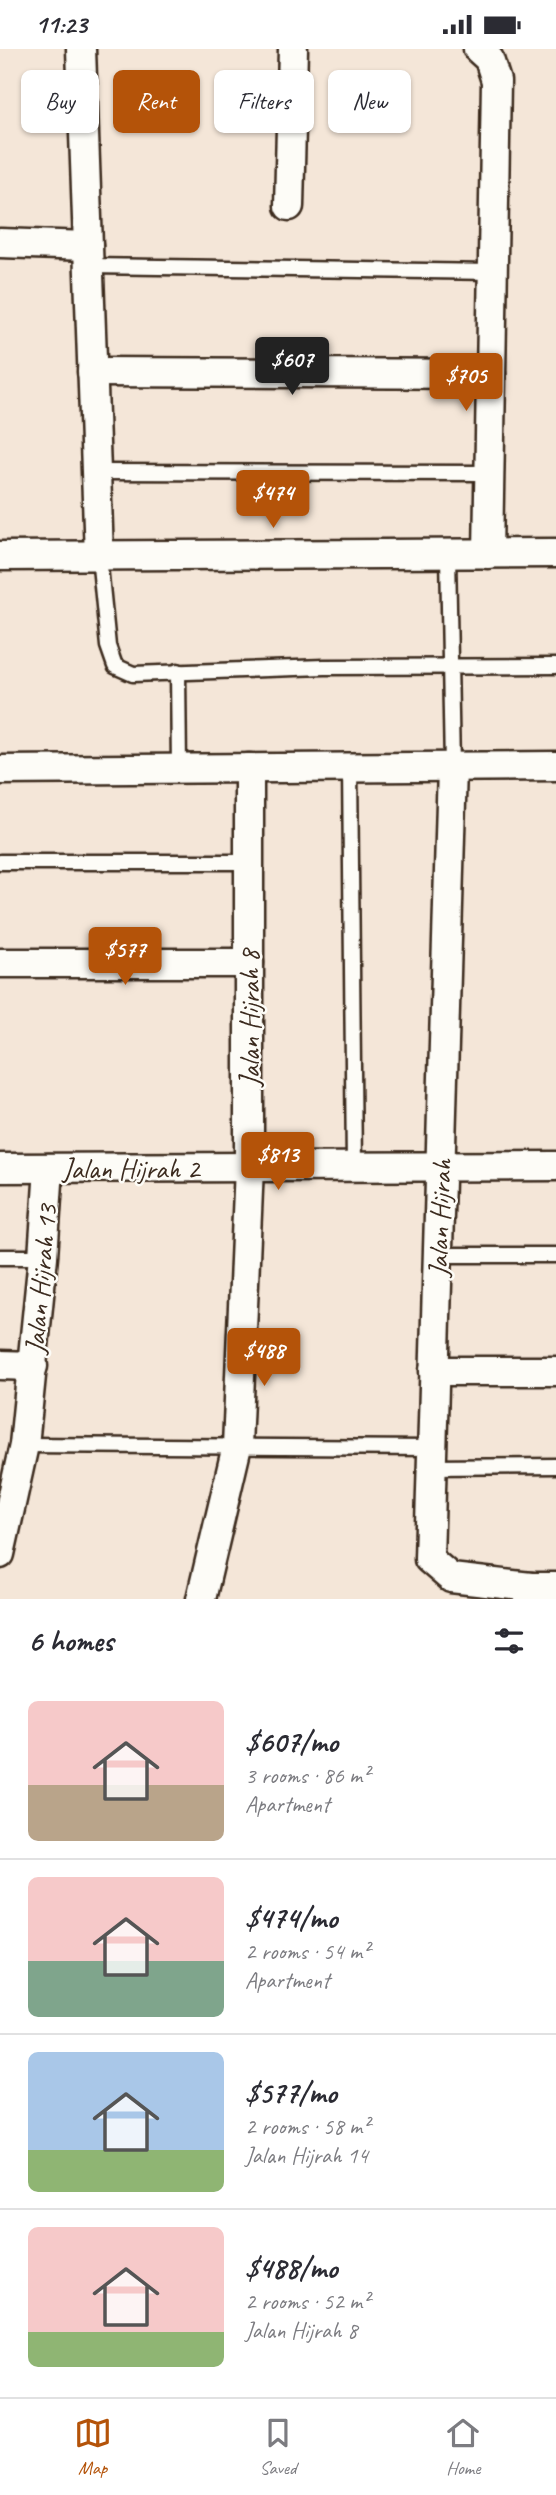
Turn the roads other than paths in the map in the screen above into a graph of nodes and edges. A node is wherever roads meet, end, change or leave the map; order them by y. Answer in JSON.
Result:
{"nodes":[{"id":1,"x":81,"y":49,"type":"edge"},
{"id":2,"x":293,"y":49,"type":"edge"},
{"id":3,"x":478,"y":49,"type":"edge"},
{"id":4,"x":289,"y":206,"type":"dead end"},
{"id":5,"x":0,"y":243,"type":"edge"},
{"id":6,"x":88,"y":256,"type":"junction"},
{"id":7,"x":492,"y":272,"type":"junction"},
{"id":8,"x":93,"y":372,"type":"junction"},
{"id":9,"x":491,"y":374,"type":"junction"},
{"id":10,"x":96,"y":472,"type":"junction"},
{"id":11,"x":489,"y":473,"type":"junction"},
{"id":12,"x":556,"y":553,"type":"edge"},
{"id":13,"x":448,"y":554,"type":"junction"},
{"id":14,"x":488,"y":554,"type":"junction"},
{"id":15,"x":0,"y":556,"type":"edge"},
{"id":16,"x":99,"y":556,"type":"junction"},
{"id":17,"x":556,"y":666,"type":"edge"},
{"id":18,"x":450,"y":667,"type":"junction"},
{"id":19,"x":178,"y":671,"type":"junction"},
{"id":20,"x":556,"y":766,"type":"edge"},
{"id":21,"x":350,"y":767,"type":"junction"},
{"id":22,"x":452,"y":767,"type":"junction"},
{"id":23,"x":250,"y":768,"type":"junction"},
{"id":24,"x":179,"y":769,"type":"junction"},
{"id":25,"x":0,"y":770,"type":"edge"},
{"id":26,"x":249,"y":862,"type":"junction"},
{"id":27,"x":0,"y":863,"type":"edge"},
{"id":28,"x":0,"y":963,"type":"edge"},
{"id":29,"x":249,"y":963,"type":"junction"},
{"id":30,"x":556,"y":1166,"type":"edge"},
{"id":31,"x":249,"y":1167,"type":"junction"},
{"id":32,"x":354,"y":1167,"type":"junction"},
{"id":33,"x":440,"y":1167,"type":"junction"},
{"id":34,"x":0,"y":1168,"type":"edge"},
{"id":35,"x":49,"y":1168,"type":"junction"},
{"id":36,"x":438,"y":1255,"type":"junction"},
{"id":37,"x":556,"y":1255,"type":"edge"},
{"id":38,"x":0,"y":1257,"type":"edge"},
{"id":39,"x":44,"y":1257,"type":"junction"},
{"id":40,"x":0,"y":1365,"type":"edge"},
{"id":41,"x":33,"y":1366,"type":"junction"},
{"id":42,"x":434,"y":1371,"type":"junction"},
{"id":43,"x":556,"y":1371,"type":"edge"},
{"id":44,"x":24,"y":1445,"type":"junction"},
{"id":45,"x":237,"y":1446,"type":"junction"},
{"id":46,"x":432,"y":1457,"type":"junction"},
{"id":47,"x":556,"y":1466,"type":"edge"},
{"id":48,"x":0,"y":1554,"type":"edge"},
{"id":49,"x":539,"y":1591,"type":"edge"},
{"id":50,"x":201,"y":1599,"type":"edge"}],
"edges":[{"from":1,"to":6,"type":"street"},
{"from":2,"to":4,"type":"street"},
{"from":3,"to":7,"type":"street"},
{"from":5,"to":6,"type":"street"},
{"from":6,"to":7,"type":"lane"},
{"from":6,"to":8,"type":"street"},
{"from":7,"to":9,"type":"street"},
{"from":8,"to":9,"type":"street"},
{"from":8,"to":10,"type":"street"},
{"from":9,"to":11,"type":"street"},
{"from":10,"to":11,"type":"lane"},
{"from":10,"to":16,"type":"street"},
{"from":11,"to":14,"type":"street"},
{"from":12,"to":14,"type":"street"},
{"from":13,"to":14,"type":"street"},
{"from":13,"to":16,"type":"street"},
{"from":13,"to":18,"type":"lane"},
{"from":15,"to":16,"type":"street"},
{"from":16,"to":19,"type":"lane"},
{"from":17,"to":18,"type":"lane"},
{"from":18,"to":19,"type":"lane"},
{"from":18,"to":22,"type":"lane"},
{"from":19,"to":24,"type":"lane"},
{"from":20,"to":22,"type":"street"},
{"from":21,"to":22,"type":"street"},
{"from":21,"to":23,"type":"street"},
{"from":21,"to":32,"type":"lane"},
{"from":22,"to":33,"type":"street","name":"Jalan Hijrah"},
{"from":23,"to":24,"type":"street"},
{"from":23,"to":26,"type":"street","name":"Jalan Hijrah 8"},
{"from":24,"to":25,"type":"street"},
{"from":26,"to":27,"type":"lane"},
{"from":26,"to":29,"type":"street","name":"Jalan Hijrah 8"},
{"from":28,"to":29,"type":"street"},
{"from":29,"to":31,"type":"street","name":"Jalan Hijrah 8"},
{"from":30,"to":33,"type":"street","name":"Jalan Hijrah 2"},
{"from":31,"to":32,"type":"street","name":"Jalan Hijrah 2"},
{"from":31,"to":35,"type":"street","name":"Jalan Hijrah 2"},
{"from":31,"to":45,"type":"street","name":"Jalan Hijrah 8"},
{"from":32,"to":33,"type":"street","name":"Jalan Hijrah 2"},
{"from":33,"to":36,"type":"street","name":"Jalan Hijrah"},
{"from":34,"to":35,"type":"street","name":"Jalan Hijrah 2"},
{"from":35,"to":39,"type":"street","name":"Jalan Hijrah 13"},
{"from":36,"to":37,"type":"lane"},
{"from":36,"to":42,"type":"street","name":"Jalan Hijrah"},
{"from":38,"to":39,"type":"lane"},
{"from":39,"to":41,"type":"street","name":"Jalan Hijrah 13"},
{"from":40,"to":41,"type":"street"},
{"from":41,"to":44,"type":"street","name":"Jalan Hijrah 13"},
{"from":42,"to":43,"type":"street"},
{"from":42,"to":46,"type":"street","name":"Jalan Hijrah"},
{"from":44,"to":45,"type":"lane"},
{"from":44,"to":48,"type":"street","name":"Jalan Hijrah 13"},
{"from":45,"to":46,"type":"lane"},
{"from":45,"to":50,"type":"street","name":"Jalan Hijrah 8"},
{"from":46,"to":47,"type":"lane"},
{"from":46,"to":49,"type":"street","name":"Jalan Hijrah"}]}
